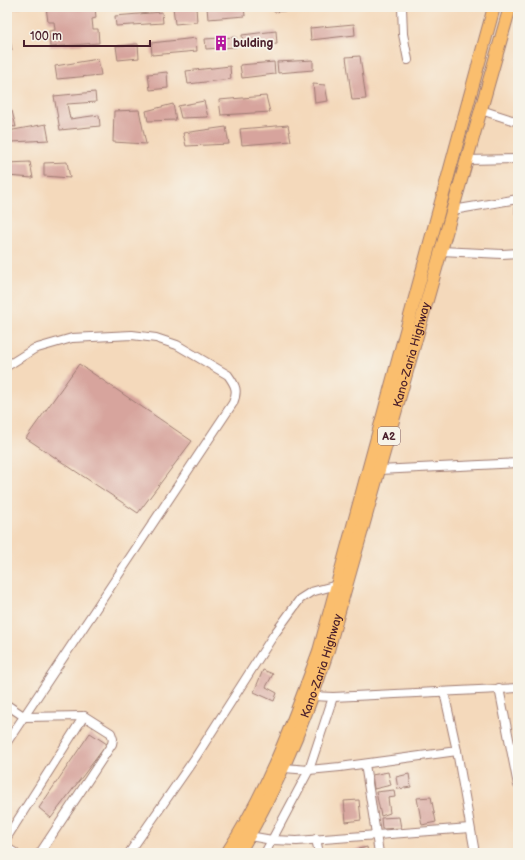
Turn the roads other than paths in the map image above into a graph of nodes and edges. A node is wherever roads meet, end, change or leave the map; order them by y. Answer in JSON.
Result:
{"nodes":[{"id":1,"x":402,"y":7,"type":"edge"},
{"id":2,"x":494,"y":7,"type":"edge"},
{"id":3,"x":510,"y":7,"type":"edge"},
{"id":4,"x":408,"y":60,"type":"dead end"},
{"id":5,"x":481,"y":110,"type":"junction"},
{"id":6,"x":518,"y":122,"type":"edge"},
{"id":7,"x":518,"y":159,"type":"edge"},
{"id":8,"x":467,"y":160,"type":"junction"},
{"id":9,"x":518,"y":199,"type":"edge"},
{"id":10,"x":453,"y":210,"type":"junction"},
{"id":11,"x":441,"y":251,"type":"junction"},
{"id":12,"x":518,"y":253,"type":"edge"},
{"id":13,"x":518,"y":260,"type":"edge"},
{"id":14,"x":7,"y":366,"type":"edge"},
{"id":15,"x":518,"y":463,"type":"edge"},
{"id":16,"x":380,"y":470,"type":"junction"},
{"id":17,"x":337,"y":585,"type":"junction"},
{"id":18,"x":499,"y":688,"type":"junction"},
{"id":19,"x":518,"y":688,"type":"edge"},
{"id":20,"x":444,"y":692,"type":"junction"},
{"id":21,"x":313,"y":696,"type":"junction"},
{"id":22,"x":333,"y":698,"type":"junction"},
{"id":23,"x":7,"y":704,"type":"edge"},
{"id":24,"x":84,"y":716,"type":"junction"},
{"id":25,"x":25,"y":717,"type":"junction"},
{"id":26,"x":7,"y":742,"type":"edge"},
{"id":27,"x":457,"y":751,"type":"junction"},
{"id":28,"x":365,"y":764,"type":"junction"},
{"id":29,"x":284,"y":768,"type":"junction"},
{"id":30,"x":308,"y":770,"type":"junction"},
{"id":31,"x":518,"y":785,"type":"edge"},
{"id":32,"x":470,"y":828,"type":"junction"},
{"id":33,"x":376,"y":835,"type":"junction"},
{"id":34,"x":249,"y":836,"type":"junction"},
{"id":35,"x":7,"y":837,"type":"edge"},
{"id":36,"x":316,"y":839,"type":"junction"},
{"id":37,"x":272,"y":840,"type":"junction"},
{"id":38,"x":7,"y":848,"type":"edge"},
{"id":39,"x":15,"y":853,"type":"edge"},
{"id":40,"x":40,"y":853,"type":"edge"},
{"id":41,"x":129,"y":853,"type":"edge"},
{"id":42,"x":227,"y":853,"type":"edge"},
{"id":43,"x":239,"y":853,"type":"edge"},
{"id":44,"x":265,"y":853,"type":"edge"},
{"id":45,"x":319,"y":853,"type":"edge"},
{"id":46,"x":379,"y":853,"type":"edge"},
{"id":47,"x":475,"y":853,"type":"edge"}],
"edges":[{"from":1,"to":4,"type":"street"},
{"from":2,"to":17,"type":"highway","name":"Kano-Zaria Highway","number":"A2"},
{"from":3,"to":5,"type":"highway","name":"Kano-Zaria Highway","number":"A2"},
{"from":5,"to":6,"type":"street"},
{"from":5,"to":8,"type":"highway","name":"Kano-Zaria Highway","number":"A2"},
{"from":7,"to":8,"type":"street"},
{"from":8,"to":10,"type":"highway","name":"Kano-Zaria Highway","number":"A2"},
{"from":9,"to":10,"type":"street"},
{"from":10,"to":11,"type":"highway","name":"Kano-Zaria Highway","number":"A2"},
{"from":11,"to":12,"type":"street"},
{"from":11,"to":16,"type":"highway","name":"Kano-Zaria Highway","number":"A2"},
{"from":12,"to":13,"type":"street"},
{"from":14,"to":25,"type":"street"},
{"from":15,"to":16,"type":"street"},
{"from":16,"to":21,"type":"highway","name":"Kano-Zaria Highway","number":"A2"},
{"from":17,"to":41,"type":"street"},
{"from":17,"to":42,"type":"highway","name":"Kano-Zaria Highway","number":"A2"},
{"from":18,"to":19,"type":"street"},
{"from":18,"to":20,"type":"street"},
{"from":18,"to":31,"type":"street"},
{"from":20,"to":22,"type":"street"},
{"from":20,"to":27,"type":"street"},
{"from":21,"to":22,"type":"street"},
{"from":21,"to":29,"type":"highway","name":"Kano-Zaria Highway","number":"A2"},
{"from":22,"to":30,"type":"street"},
{"from":23,"to":25,"type":"street"},
{"from":24,"to":25,"type":"street"},
{"from":24,"to":35,"type":"street"},
{"from":24,"to":40,"type":"street"},
{"from":25,"to":26,"type":"street"},
{"from":27,"to":28,"type":"street"},
{"from":27,"to":32,"type":"street"},
{"from":28,"to":30,"type":"street"},
{"from":28,"to":33,"type":"street"},
{"from":29,"to":30,"type":"street"},
{"from":29,"to":34,"type":"highway","name":"Kano-Zaria Highway","number":"A2"},
{"from":30,"to":37,"type":"street"},
{"from":32,"to":33,"type":"street"},
{"from":32,"to":47,"type":"street"},
{"from":33,"to":36,"type":"street"},
{"from":33,"to":46,"type":"street"},
{"from":34,"to":37,"type":"street"},
{"from":34,"to":43,"type":"highway","name":"Kano-Zaria Highway","number":"A2"},
{"from":36,"to":37,"type":"street"},
{"from":36,"to":45,"type":"street"},
{"from":37,"to":44,"type":"street"},
{"from":38,"to":39,"type":"street"}]}
